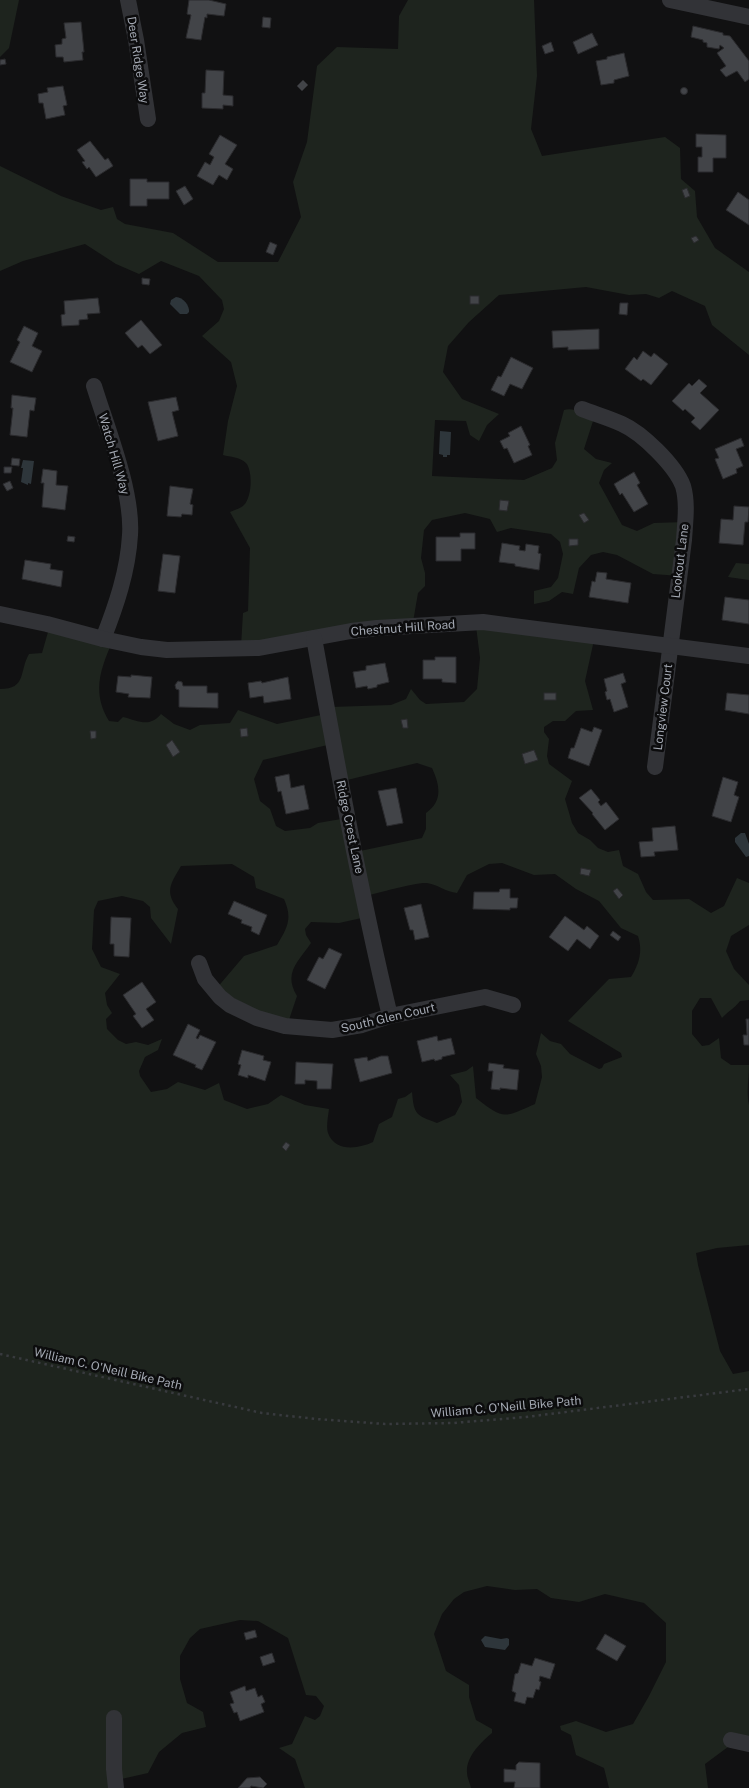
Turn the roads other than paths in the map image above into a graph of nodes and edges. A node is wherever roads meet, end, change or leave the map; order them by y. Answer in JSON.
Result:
{"nodes":[{"id":1,"x":128,"y":0,"type":"edge"},
{"id":2,"x":670,"y":0,"type":"edge"},
{"id":3,"x":749,"y":18,"type":"edge"},
{"id":4,"x":148,"y":119,"type":"dead end"},
{"id":5,"x":94,"y":386,"type":"dead end"},
{"id":6,"x":582,"y":409,"type":"dead end"},
{"id":7,"x":0,"y":614,"type":"edge"},
{"id":8,"x":314,"y":638,"type":"junction"},
{"id":9,"x":103,"y":639,"type":"junction"},
{"id":10,"x":670,"y":646,"type":"junction"},
{"id":11,"x":749,"y":656,"type":"edge"},
{"id":12,"x":655,"y":767,"type":"dead end"},
{"id":13,"x":199,"y":963,"type":"dead end"},
{"id":14,"x":513,"y":1004,"type":"dead end"},
{"id":15,"x":390,"y":1016,"type":"junction"},
{"id":16,"x":114,"y":1718,"type":"dead end"},
{"id":17,"x":731,"y":1740,"type":"dead end"},
{"id":18,"x":749,"y":1744,"type":"edge"},
{"id":19,"x":116,"y":1788,"type":"edge"}],
"edges":[{"from":1,"to":4,"type":"street","name":"Deer Ridge Way"},
{"from":2,"to":3,"type":"street"},
{"from":5,"to":9,"type":"street","name":"Watch Hill Way"},
{"from":6,"to":10,"type":"street","name":"Lookout Lane"},
{"from":7,"to":9,"type":"street","name":"Chestnut Hill Road"},
{"from":8,"to":9,"type":"street","name":"Chestnut Hill Road"},
{"from":8,"to":10,"type":"street","name":"Chestnut Hill Road"},
{"from":8,"to":15,"type":"street","name":"Ridge Crest Lane"},
{"from":10,"to":11,"type":"street","name":"Chestnut Hill Road"},
{"from":10,"to":12,"type":"street","name":"Longview Court"},
{"from":13,"to":15,"type":"street","name":"South Glen Court"},
{"from":14,"to":15,"type":"street","name":"South Glen Court"},
{"from":16,"to":19,"type":"street"},
{"from":17,"to":18,"type":"street"}]}
